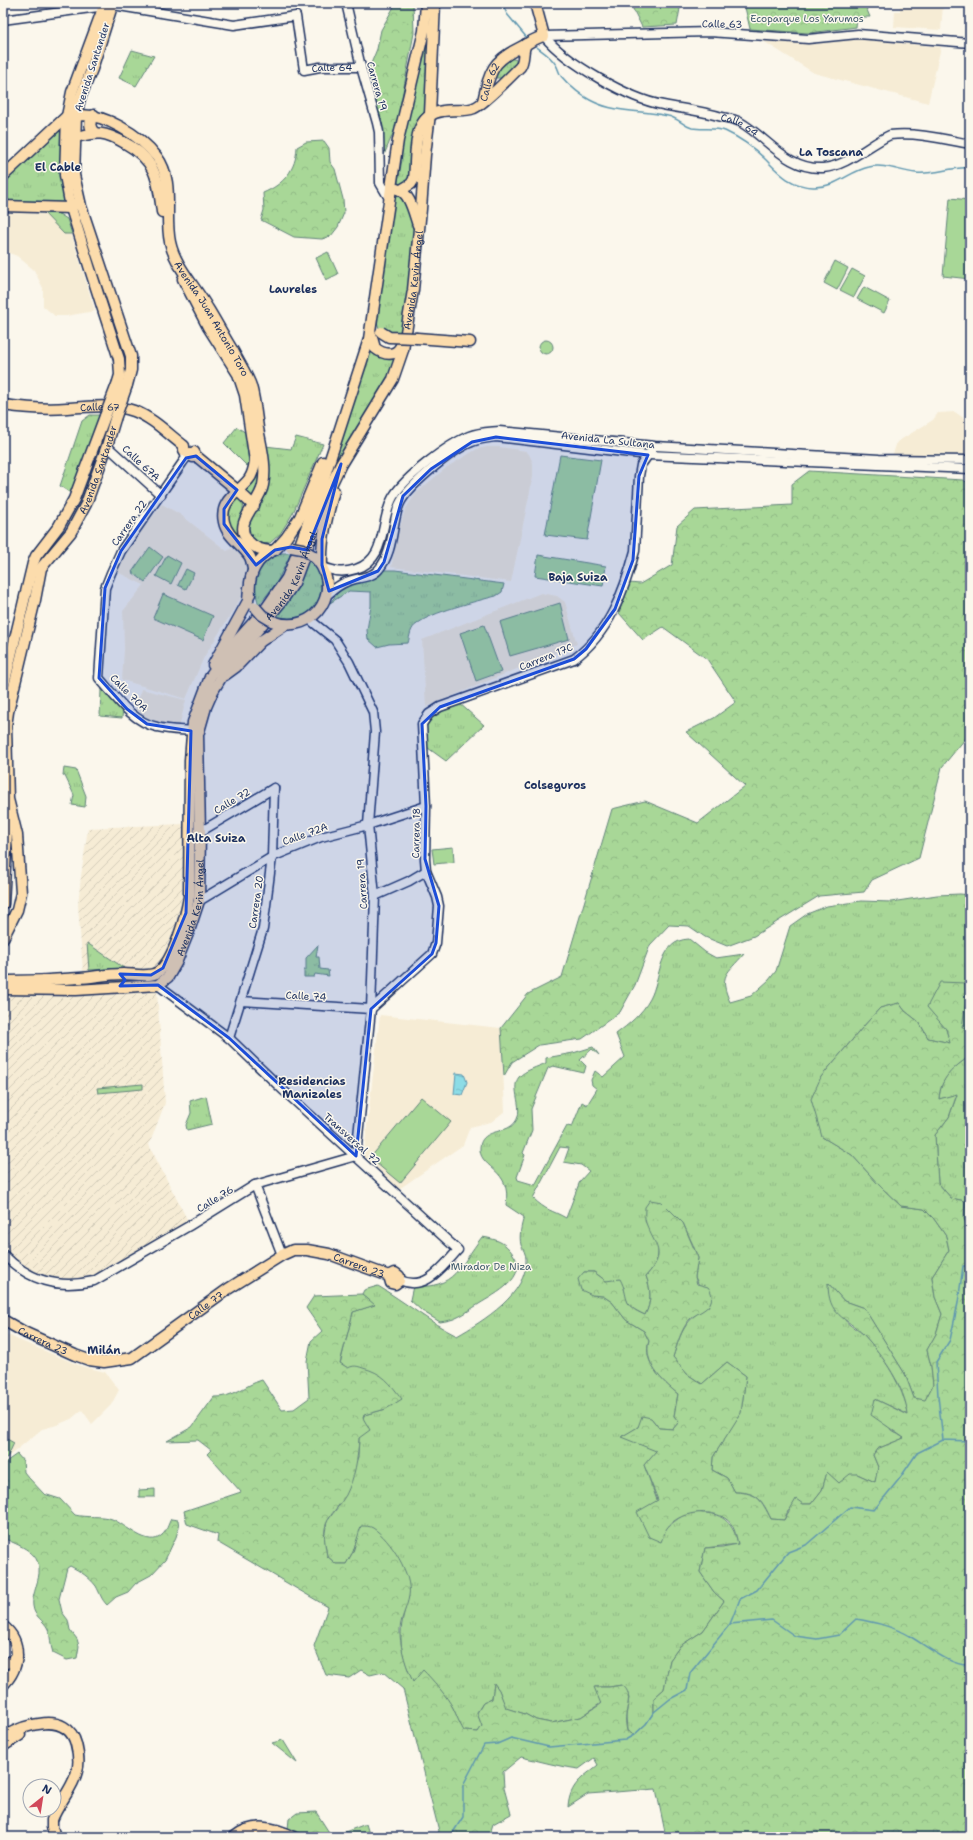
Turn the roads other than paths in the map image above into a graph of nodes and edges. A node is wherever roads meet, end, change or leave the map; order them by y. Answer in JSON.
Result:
{"nodes":[{"id":1,"x":346,"y":3,"type":"edge"},
{"id":2,"x":426,"y":3,"type":"edge"},
{"id":3,"x":435,"y":3,"type":"edge"},
{"id":4,"x":535,"y":3,"type":"edge"},
{"id":5,"x":109,"y":4,"type":"edge"},
{"id":6,"x":3,"y":20,"type":"edge"},
{"id":7,"x":533,"y":40,"type":"junction"},
{"id":8,"x":970,"y":43,"type":"edge"},
{"id":9,"x":504,"y":56,"type":"junction"},
{"id":10,"x":523,"y":60,"type":"junction"},
{"id":11,"x":361,"y":67,"type":"junction"},
{"id":12,"x":489,"y":74,"type":"junction"},
{"id":13,"x":503,"y":83,"type":"junction"},
{"id":14,"x":483,"y":100,"type":"junction"},
{"id":15,"x":430,"y":114,"type":"junction"},
{"id":16,"x":94,"y":115,"type":"junction"},
{"id":17,"x":72,"y":116,"type":"junction"},
{"id":18,"x":95,"y":133,"type":"junction"},
{"id":19,"x":75,"y":137,"type":"junction"},
{"id":20,"x":970,"y":144,"type":"edge"},
{"id":21,"x":3,"y":176,"type":"edge"},
{"id":22,"x":393,"y":191,"type":"junction"},
{"id":23,"x":79,"y":199,"type":"junction"},
{"id":24,"x":3,"y":206,"type":"edge"},
{"id":25,"x":71,"y":208,"type":"junction"},
{"id":26,"x":419,"y":227,"type":"junction"},
{"id":27,"x":373,"y":317,"type":"junction"},
{"id":28,"x":407,"y":328,"type":"junction"},
{"id":29,"x":370,"y":332,"type":"junction"},
{"id":30,"x":470,"y":342,"type":"dead end"},
{"id":31,"x":123,"y":384,"type":"junction"},
{"id":32,"x":3,"y":405,"type":"edge"},
{"id":33,"x":109,"y":406,"type":"junction"},
{"id":34,"x":110,"y":418,"type":"junction"},
{"id":35,"x":107,"y":446,"type":"junction"},
{"id":36,"x":655,"y":446,"type":"junction"},
{"id":37,"x":332,"y":447,"type":"junction"},
{"id":38,"x":188,"y":453,"type":"junction"},
{"id":39,"x":648,"y":455,"type":"junction"},
{"id":40,"x":970,"y":460,"type":"edge"},
{"id":41,"x":341,"y":464,"type":"junction"},
{"id":42,"x":938,"y":464,"type":"junction"},
{"id":43,"x":970,"y":469,"type":"edge"},
{"id":44,"x":237,"y":490,"type":"junction"},
{"id":45,"x":161,"y":495,"type":"junction"},
{"id":46,"x":254,"y":506,"type":"junction"},
{"id":47,"x":273,"y":550,"type":"junction"},
{"id":48,"x":323,"y":566,"type":"junction"},
{"id":49,"x":253,"y":569,"type":"junction"},
{"id":50,"x":249,"y":588,"type":"junction"},
{"id":51,"x":326,"y":596,"type":"junction"},
{"id":52,"x":312,"y":617,"type":"junction"},
{"id":53,"x":284,"y":625,"type":"junction"},
{"id":54,"x":210,"y":677,"type":"junction"},
{"id":55,"x":99,"y":678,"type":"joint"},
{"id":56,"x":220,"y":679,"type":"junction"},
{"id":57,"x":5,"y":688,"type":"edge"},
{"id":58,"x":422,"y":724,"type":"joint"},
{"id":59,"x":192,"y":731,"type":"junction"},
{"id":60,"x":274,"y":788,"type":"joint"},
{"id":61,"x":8,"y":798,"type":"junction"},
{"id":62,"x":426,"y":806,"type":"junction"},
{"id":63,"x":368,"y":825,"type":"junction"},
{"id":64,"x":200,"y":832,"type":"junction"},
{"id":65,"x":272,"y":857,"type":"junction"},
{"id":66,"x":426,"y":871,"type":"junction"},
{"id":67,"x":375,"y":896,"type":"junction"},
{"id":68,"x":199,"y":901,"type":"junction"},
{"id":69,"x":3,"y":904,"type":"edge"},
{"id":70,"x":4,"y":934,"type":"edge"},
{"id":71,"x":120,"y":974,"type":"junction"},
{"id":72,"x":102,"y":975,"type":"junction"},
{"id":73,"x":10,"y":981,"type":"dead end"},
{"id":74,"x":158,"y":985,"type":"junction"},
{"id":75,"x":120,"y":986,"type":"junction"},
{"id":76,"x":101,"y":988,"type":"junction"},
{"id":77,"x":3,"y":990,"type":"edge"},
{"id":78,"x":241,"y":1001,"type":"junction"},
{"id":79,"x":370,"y":1009,"type":"junction"},
{"id":80,"x":229,"y":1038,"type":"junction"},
{"id":81,"x":356,"y":1156,"type":"junction"},
{"id":82,"x":255,"y":1185,"type":"junction"},
{"id":83,"x":458,"y":1250,"type":"joint"},
{"id":84,"x":3,"y":1254,"type":"edge"},
{"id":85,"x":282,"y":1255,"type":"junction"},
{"id":86,"x":400,"y":1280,"type":"joint"},
{"id":87,"x":3,"y":1320,"type":"edge"},
{"id":88,"x":132,"y":1358,"type":"joint"},
{"id":89,"x":3,"y":1626,"type":"edge"},
{"id":90,"x":17,"y":1656,"type":"junction"},
{"id":91,"x":3,"y":1664,"type":"edge"},
{"id":92,"x":3,"y":1685,"type":"edge"},
{"id":93,"x":3,"y":1737,"type":"edge"},
{"id":94,"x":3,"y":1746,"type":"edge"},
{"id":95,"x":62,"y":1787,"type":"edge"},
{"id":96,"x":47,"y":1818,"type":"edge"},
{"id":97,"x":49,"y":1837,"type":"edge"},
{"id":98,"x":56,"y":1837,"type":"edge"},
{"id":99,"x":234,"y":1837,"type":"edge"},
{"id":100,"x":249,"y":1837,"type":"edge"},
{"id":101,"x":278,"y":1837,"type":"edge"},
{"id":102,"x":294,"y":1837,"type":"edge"}],
"edges":[{"from":1,"to":11,"type":"street","name":"Carrera 19"},
{"from":2,"to":22,"type":"main road","name":"Avenida Kevin Ángel"},
{"from":3,"to":15,"type":"main road","name":"Avenida Kevin Ángel"},
{"from":4,"to":7,"type":"main road"},
{"from":5,"to":6,"type":"street"},
{"from":5,"to":11,"type":"street","name":"Calle 64"},
{"from":5,"to":17,"type":"main road","name":"Avenida Santander"},
{"from":7,"to":8,"type":"street","name":"Calle 63"},
{"from":7,"to":9,"type":"main road","name":"Calle 62"},
{"from":7,"to":10,"type":"main road"},
{"from":7,"to":20,"type":"street","name":"Calle 64"},
{"from":9,"to":10,"type":"main road"},
{"from":9,"to":12,"type":"main road","name":"Calle 62"},
{"from":10,"to":13,"type":"main road"},
{"from":11,"to":22,"type":"street","name":"Carrera 19"},
{"from":12,"to":13,"type":"main road"},
{"from":12,"to":14,"type":"main road","name":"Calle 62"},
{"from":13,"to":14,"type":"main road"},
{"from":14,"to":15,"type":"main road","name":"Calle 62"},
{"from":15,"to":22,"type":"main road"},
{"from":15,"to":26,"type":"main road","name":"Avenida Kevin Ángel"},
{"from":16,"to":17,"type":"main road","name":"Avenida Juan Antonio Toro"},
{"from":16,"to":18,"type":"main road"},
{"from":16,"to":46,"type":"main road","name":"Avenida Juan Antonio Toro"},
{"from":17,"to":19,"type":"main road","name":"Avenida Santander"},
{"from":17,"to":21,"type":"main road"},
{"from":17,"to":25,"type":"main road","name":"Avenida Santander"},
{"from":18,"to":19,"type":"main road","name":"Avenida Juan Antonio Toro"},
{"from":18,"to":44,"type":"main road","name":"Avenida Juan Antonio Toro"},
{"from":19,"to":23,"type":"main road","name":"Avenida Santander"},
{"from":22,"to":26,"type":"main road"},
{"from":22,"to":27,"type":"main road","name":"Avenida Kevin Ángel"},
{"from":23,"to":25,"type":"main road"},
{"from":23,"to":31,"type":"main road","name":"Avenida Santander"},
{"from":24,"to":25,"type":"main road"},
{"from":25,"to":31,"type":"main road","name":"Avenida Santander"},
{"from":26,"to":28,"type":"main road","name":"Avenida Kevin Ángel"},
{"from":27,"to":29,"type":"main road","name":"Avenida Kevin Ángel"},
{"from":27,"to":30,"type":"main road","bridge":true},
{"from":28,"to":29,"type":"main road"},
{"from":28,"to":41,"type":"main road","name":"Avenida Kevin Ángel"},
{"from":29,"to":37,"type":"main road","name":"Avenida Kevin Ángel"},
{"from":31,"to":33,"type":"main road","name":"Avenida Santander","bridge":true},
{"from":31,"to":34,"type":"main road","name":"Avenida Santander","bridge":true},
{"from":32,"to":33,"type":"main road","name":"Calle 67"},
{"from":33,"to":34,"type":"main road","name":"Avenida Santander","bridge":true},
{"from":33,"to":38,"type":"main road","name":"Calle 67"},
{"from":34,"to":35,"type":"main road","name":"Avenida Santander"},
{"from":34,"to":57,"type":"main road","name":"Avenida Santander"},
{"from":35,"to":45,"type":"street","name":"Calle 67A"},
{"from":35,"to":57,"type":"main road","name":"Avenida Santander"},
{"from":36,"to":39,"type":"street","name":"Carrera 17C"},
{"from":36,"to":42,"type":"street","name":"Avenida La Sultana"},
{"from":36,"to":48,"type":"street","name":"Avenida La Sultana"},
{"from":37,"to":47,"type":"main road"},
{"from":37,"to":54,"type":"main road","name":"Avenida Kevin Ángel"},
{"from":38,"to":44,"type":"main road","name":"Calle 67"},
{"from":38,"to":45,"type":"street","name":"Carrera 22"},
{"from":39,"to":42,"type":"street","name":"Avenida La Sultana"},
{"from":39,"to":51,"type":"street","name":"Avenida La Sultana"},
{"from":39,"to":58,"type":"street","name":"Carrera 17C"},
{"from":40,"to":42,"type":"street","name":"Avenida La Sultana"},
{"from":41,"to":48,"type":"main road"},
{"from":41,"to":56,"type":"main road","name":"Avenida Kevin Ángel"},
{"from":42,"to":43,"type":"street","name":"Avenida La Sultana"},
{"from":44,"to":46,"type":"main road","name":"Calle 67"},
{"from":44,"to":49,"type":"main road","name":"Avenida Juan Antonio Toro"},
{"from":45,"to":55,"type":"street","name":"Carrera 22"},
{"from":46,"to":47,"type":"main road","name":"Avenida Juan Antonio Toro"},
{"from":47,"to":48,"type":"main road","bridge":true},
{"from":47,"to":49,"type":"main road"},
{"from":48,"to":51,"type":"main road"},
{"from":49,"to":50,"type":"main road"},
{"from":50,"to":53,"type":"main road","bridge":true},
{"from":50,"to":54,"type":"main road"},
{"from":51,"to":52,"type":"main road"},
{"from":52,"to":53,"type":"main road"},
{"from":52,"to":63,"type":"street","name":"Carrera 19"},
{"from":53,"to":56,"type":"main road"},
{"from":54,"to":59,"type":"main road","name":"Avenida Kevin Ángel"},
{"from":55,"to":59,"type":"street","name":"Calle 70A"},
{"from":56,"to":64,"type":"main road","name":"Avenida Kevin Ángel"},
{"from":57,"to":61,"type":"main road","name":"Avenida Santander"},
{"from":58,"to":62,"type":"street","name":"Carrera 18"},
{"from":59,"to":71,"type":"main road","name":"Avenida Kevin Ángel"},
{"from":60,"to":64,"type":"street","name":"Calle 72"},
{"from":60,"to":65,"type":"street","name":"Carrera 20"},
{"from":61,"to":69,"type":"main road"},
{"from":61,"to":70,"type":"main road","name":"Avenida Santander"},
{"from":62,"to":63,"type":"street","name":"Calle 72A"},
{"from":62,"to":66,"type":"street","name":"Carrera 18"},
{"from":63,"to":65,"type":"street","name":"Calle 72A"},
{"from":63,"to":67,"type":"street","name":"Carrera 19"},
{"from":64,"to":68,"type":"main road","name":"Avenida Kevin Ángel"},
{"from":65,"to":68,"type":"street","name":"Calle 72A"},
{"from":65,"to":78,"type":"street","name":"Carrera 20"},
{"from":66,"to":67,"type":"street"},
{"from":66,"to":79,"type":"street","name":"Carrera 18"},
{"from":67,"to":79,"type":"street","name":"Carrera 19"},
{"from":68,"to":74,"type":"main road","name":"Avenida Kevin Ángel"},
{"from":71,"to":72,"type":"main road","name":"Avenida Kevin Ángel"},
{"from":71,"to":75,"type":"main road"},
{"from":72,"to":73,"type":"main road","name":"Avenida Kevin Ángel"},
{"from":72,"to":76,"type":"main road"},
{"from":74,"to":75,"type":"main road"},
{"from":74,"to":80,"type":"street","name":"Transversal 72"},
{"from":75,"to":76,"type":"main road"},
{"from":76,"to":77,"type":"main road"},
{"from":78,"to":79,"type":"street","name":"Calle 74"},
{"from":78,"to":80,"type":"street","name":"Carrera 20"},
{"from":79,"to":81,"type":"street","name":"Carrera 19"},
{"from":80,"to":81,"type":"street","name":"Transversal 72"},
{"from":81,"to":82,"type":"street","name":"Calle 76"},
{"from":81,"to":83,"type":"street","name":"Transversal 72"},
{"from":82,"to":84,"type":"street","name":"Calle 76"},
{"from":82,"to":85,"type":"street"},
{"from":83,"to":86,"type":"street","name":"Carrera 23"},
{"from":85,"to":86,"type":"main road","name":"Carrera 23"},
{"from":85,"to":88,"type":"main road","name":"Calle 77"},
{"from":87,"to":88,"type":"main road","name":"Carrera 23"},
{"from":89,"to":90,"type":"main road"},
{"from":90,"to":91,"type":"main road"},
{"from":90,"to":92,"type":"main road"},
{"from":93,"to":98,"type":"main road"},
{"from":94,"to":95,"type":"main road"},
{"from":96,"to":97,"type":"main road"},
{"from":99,"to":102,"type":"main road"},
{"from":100,"to":101,"type":"main road"}]}
